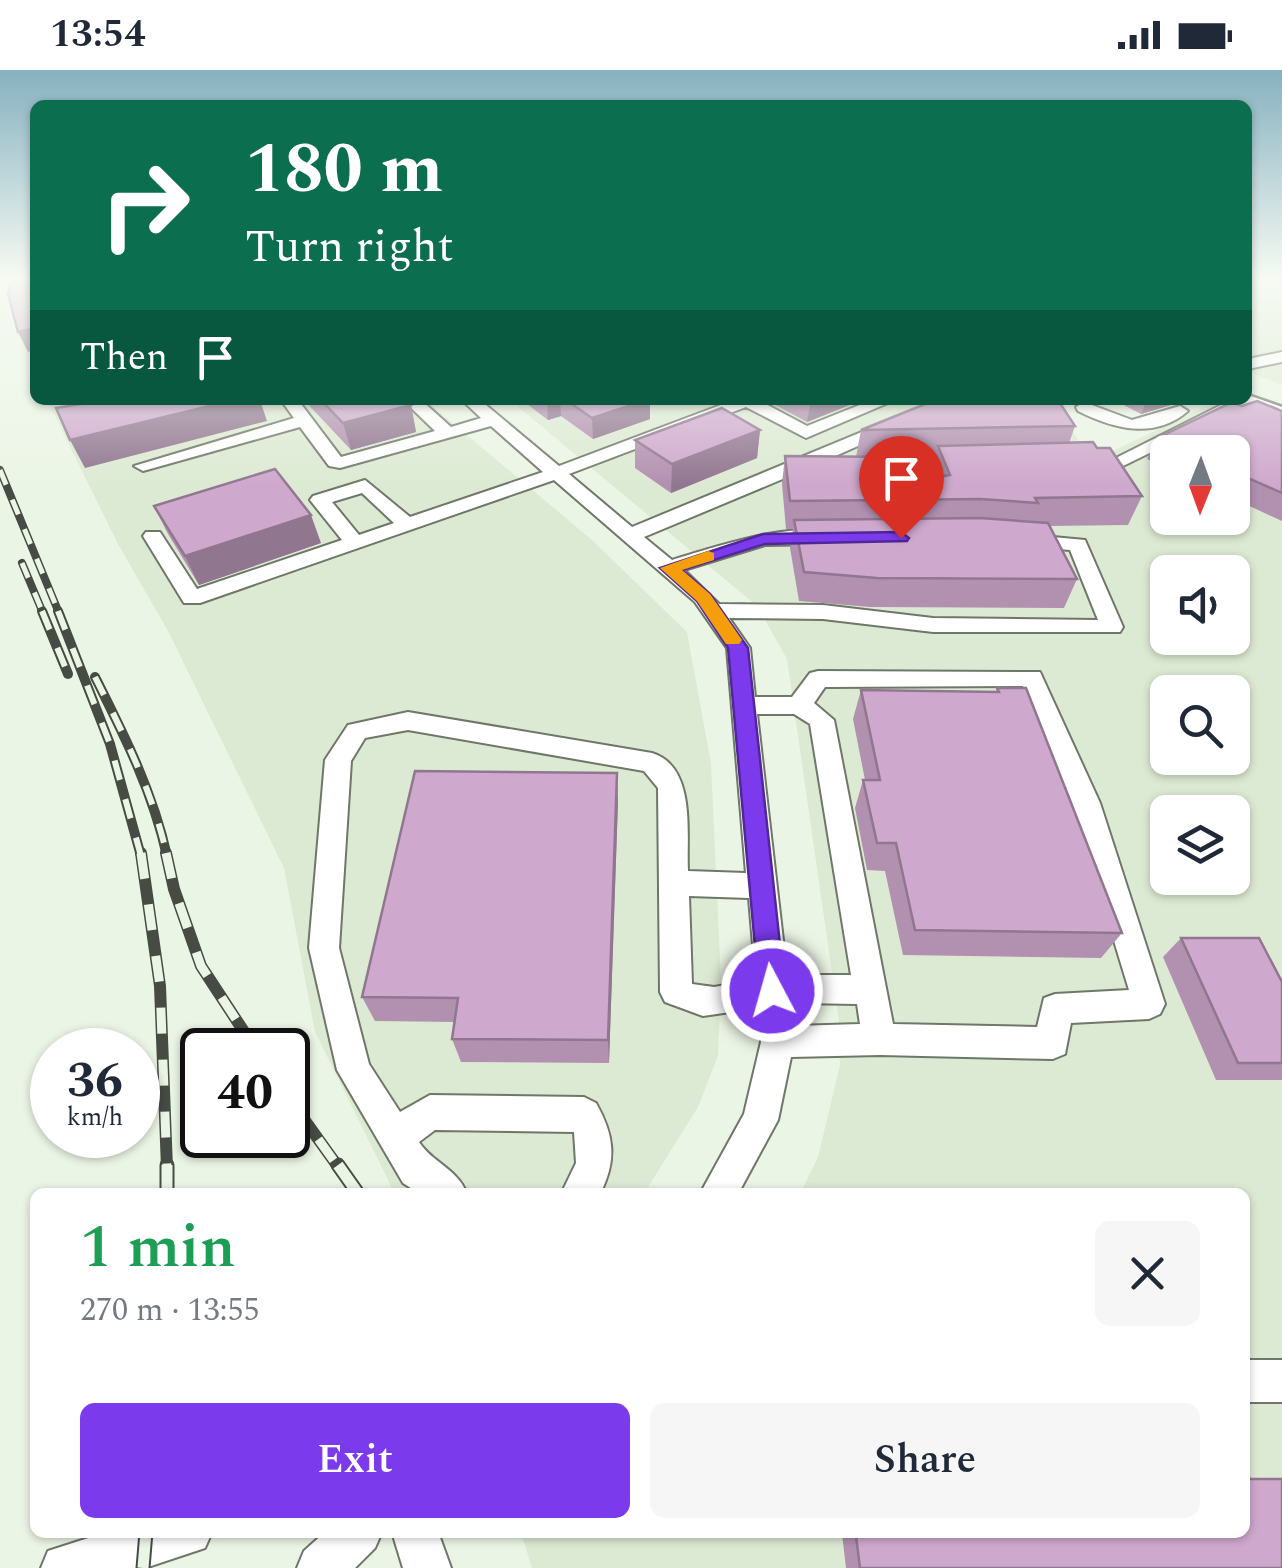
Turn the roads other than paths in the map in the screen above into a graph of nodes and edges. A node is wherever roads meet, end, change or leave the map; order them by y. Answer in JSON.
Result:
{"nodes":[{"id":1,"x":1282,"y":357,"type":"edge"},
{"id":2,"x":1252,"y":362,"type":"edge"},
{"id":3,"x":1252,"y":394,"type":"edge"},
{"id":4,"x":1252,"y":397,"type":"edge"},
{"id":5,"x":1282,"y":402,"type":"edge"},
{"id":6,"x":293,"y":405,"type":"edge"},
{"id":7,"x":417,"y":405,"type":"edge"},
{"id":8,"x":735,"y":405,"type":"edge"},
{"id":9,"x":757,"y":405,"type":"edge"},
{"id":10,"x":875,"y":405,"type":"edge"},
{"id":11,"x":941,"y":405,"type":"edge"},
{"id":12,"x":1192,"y":405,"type":"edge"},
{"id":13,"x":1224,"y":405,"type":"edge"},
{"id":14,"x":482,"y":406,"type":"edge"},
{"id":15,"x":1084,"y":407,"type":"dead end"},
{"id":16,"x":1282,"y":415,"type":"edge"},
{"id":17,"x":304,"y":420,"type":"junction"},
{"id":18,"x":448,"y":433,"type":"junction"},
{"id":19,"x":993,"y":462,"type":"edge"},
{"id":20,"x":1117,"y":462,"type":"edge"},
{"id":21,"x":143,"y":466,"type":"dead end"},
{"id":22,"x":794,"y":468,"type":"junction"},
{"id":23,"x":556,"y":473,"type":"junction"},
{"id":24,"x":407,"y":525,"type":"junction"},
{"id":25,"x":153,"y":536,"type":"dead end"},
{"id":26,"x":630,"y":536,"type":"junction"},
{"id":27,"x":857,"y":538,"type":"edge"},
{"id":28,"x":1006,"y":539,"type":"edge"},
{"id":29,"x":355,"y":543,"type":"junction"},
{"id":30,"x":669,"y":568,"type":"junction"},
{"id":31,"x":713,"y":611,"type":"junction"},
{"id":32,"x":744,"y":705,"type":"junction"},
{"id":33,"x":799,"y":706,"type":"junction"},
{"id":34,"x":674,"y":883,"type":"junction"},
{"id":35,"x":762,"y":886,"type":"junction"},
{"id":36,"x":870,"y":990,"type":"junction"},
{"id":37,"x":772,"y":991,"type":"junction"},
{"id":38,"x":880,"y":1040,"type":"junction"},
{"id":39,"x":778,"y":1042,"type":"junction"},
{"id":40,"x":397,"y":1136,"type":"junction"},
{"id":41,"x":442,"y":1188,"type":"edge"},
{"id":42,"x":583,"y":1188,"type":"edge"},
{"id":43,"x":721,"y":1188,"type":"edge"},
{"id":44,"x":1250,"y":1381,"type":"edge"},
{"id":45,"x":1282,"y":1381,"type":"edge"},
{"id":46,"x":168,"y":1538,"type":"edge"},
{"id":47,"x":353,"y":1538,"type":"edge"},
{"id":48,"x":417,"y":1538,"type":"edge"},
{"id":49,"x":65,"y":1568,"type":"edge"},
{"id":50,"x":321,"y":1568,"type":"edge"},
{"id":51,"x":426,"y":1568,"type":"edge"}],
"edges":[{"from":1,"to":2,"type":"street"},
{"from":3,"to":5,"type":"main road"},
{"from":4,"to":16,"type":"main road"},
{"from":6,"to":17,"type":"street"},
{"from":7,"to":18,"type":"street"},
{"from":8,"to":23,"type":"street"},
{"from":9,"to":10,"type":"street"},
{"from":11,"to":22,"type":"street"},
{"from":12,"to":15,"type":"street"},
{"from":13,"to":20,"type":"street"},
{"from":14,"to":18,"type":"street"},
{"from":14,"to":23,"type":"street"},
{"from":17,"to":18,"type":"street"},
{"from":17,"to":21,"type":"street"},
{"from":19,"to":22,"type":"street"},
{"from":22,"to":26,"type":"street"},
{"from":23,"to":24,"type":"street"},
{"from":23,"to":26,"type":"street"},
{"from":24,"to":29,"type":"street"},
{"from":24,"to":29,"type":"street"},
{"from":25,"to":29,"type":"street"},
{"from":26,"to":30,"type":"street"},
{"from":27,"to":30,"type":"street"},
{"from":28,"to":31,"type":"street"},
{"from":30,"to":31,"type":"street"},
{"from":31,"to":32,"type":"street"},
{"from":32,"to":33,"type":"street"},
{"from":32,"to":35,"type":"street"},
{"from":33,"to":36,"type":"street"},
{"from":33,"to":38,"type":"street"},
{"from":34,"to":35,"type":"street"},
{"from":34,"to":37,"type":"street"},
{"from":34,"to":40,"type":"street"},
{"from":35,"to":37,"type":"street"},
{"from":36,"to":37,"type":"street"},
{"from":36,"to":38,"type":"street"},
{"from":37,"to":39,"type":"street"},
{"from":38,"to":39,"type":"street"},
{"from":39,"to":43,"type":"street"},
{"from":40,"to":41,"type":"street"},
{"from":40,"to":42,"type":"street"},
{"from":44,"to":45,"type":"street"},
{"from":46,"to":49,"type":"street"},
{"from":47,"to":50,"type":"street"},
{"from":48,"to":51,"type":"street"}]}
